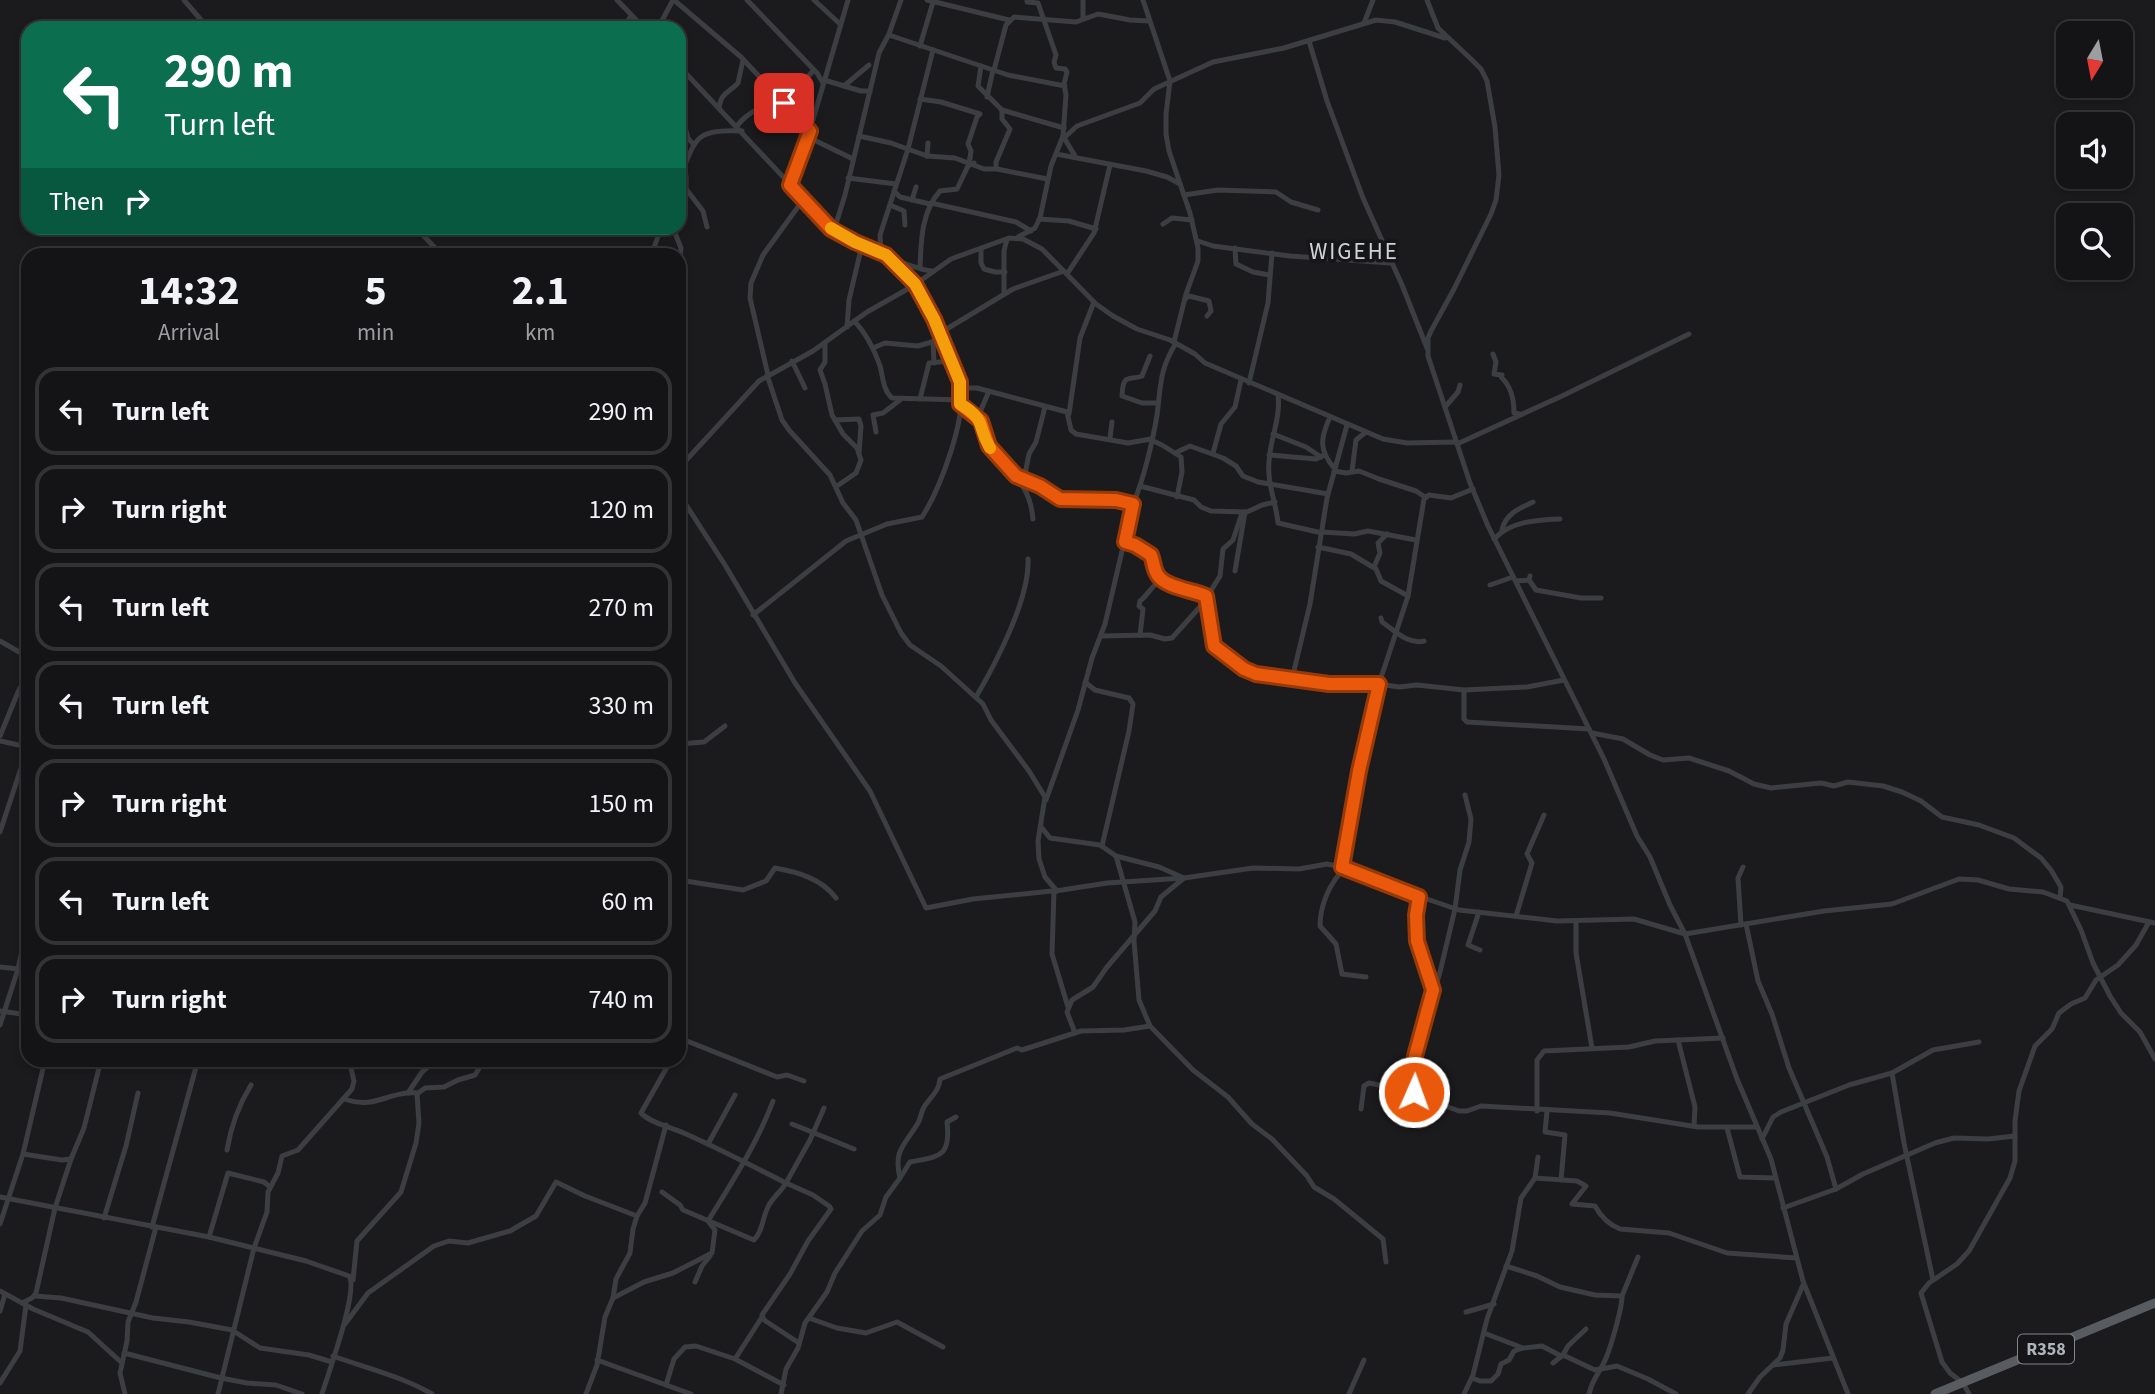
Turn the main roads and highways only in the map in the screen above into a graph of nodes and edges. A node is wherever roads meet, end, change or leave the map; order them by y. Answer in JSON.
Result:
{"nodes":[{"id":1,"x":2155,"y":1303,"type":"edge"},
{"id":2,"x":1936,"y":1394,"type":"edge"}],
"edges":[{"from":1,"to":2,"type":"main road","number":"R358"}]}
